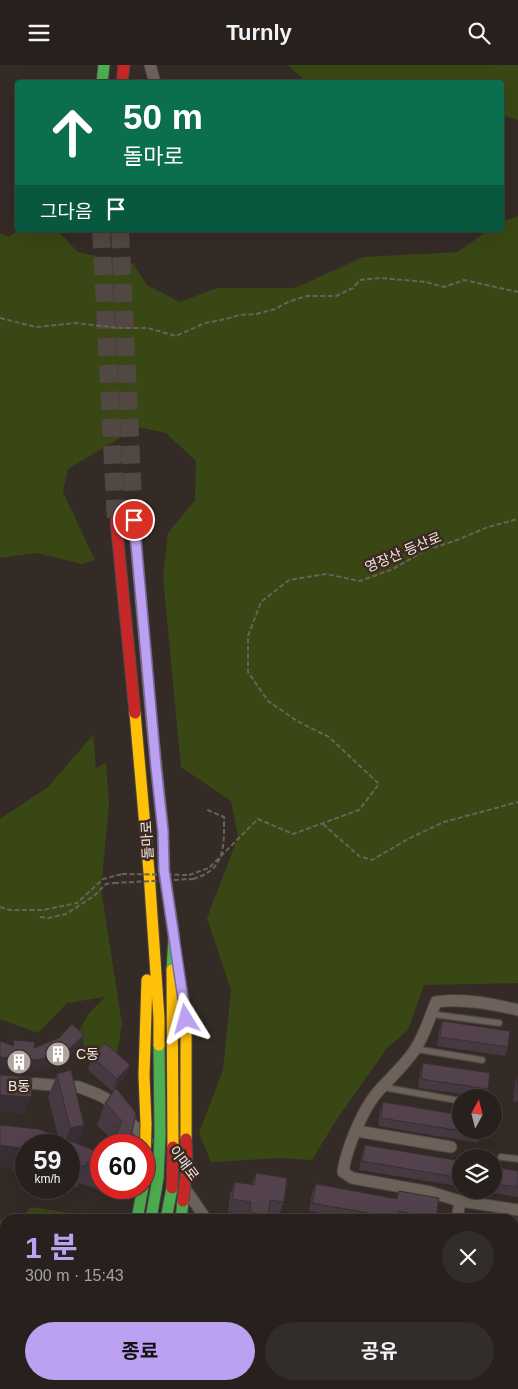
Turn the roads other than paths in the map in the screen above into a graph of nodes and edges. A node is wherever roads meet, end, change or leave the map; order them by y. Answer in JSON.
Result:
{"nodes":[{"id":1,"x":104,"y":65,"type":"edge"},
{"id":2,"x":124,"y":65,"type":"edge"},
{"id":3,"x":150,"y":65,"type":"edge"},
{"id":4,"x":102,"y":80,"type":"edge"},
{"id":5,"x":122,"y":80,"type":"edge"},
{"id":6,"x":154,"y":80,"type":"edge"},
{"id":7,"x":134,"y":520,"type":"tunnel mouth"},
{"id":8,"x":116,"y":521,"type":"tunnel mouth"},
{"id":9,"x":151,"y":917,"type":"junction"},
{"id":10,"x":174,"y":937,"type":"junction"},
{"id":11,"x":518,"y":1010,"type":"edge"},
{"id":12,"x":431,"y":1013,"type":"junction"},
{"id":13,"x":499,"y":1023,"type":"dead end"},
{"id":14,"x":416,"y":1049,"type":"junction"},
{"id":15,"x":482,"y":1060,"type":"dead end"},
{"id":16,"x":0,"y":1081,"type":"edge"},
{"id":17,"x":382,"y":1087,"type":"junction"},
{"id":18,"x":452,"y":1099,"type":"edge"},
{"id":19,"x":357,"y":1131,"type":"junction"},
{"id":20,"x":146,"y":1134,"type":"edge"},
{"id":21,"x":451,"y":1147,"type":"dead end"},
{"id":22,"x":502,"y":1157,"type":"edge"},
{"id":23,"x":518,"y":1159,"type":"edge"},
{"id":24,"x":141,"y":1199,"type":"edge"},
{"id":25,"x":460,"y":1201,"type":"junction"},
{"id":26,"x":518,"y":1210,"type":"edge"},
{"id":27,"x":138,"y":1214,"type":"edge"},
{"id":28,"x":152,"y":1214,"type":"edge"},
{"id":29,"x":167,"y":1214,"type":"edge"},
{"id":30,"x":182,"y":1214,"type":"edge"},
{"id":31,"x":202,"y":1214,"type":"edge"},
{"id":32,"x":459,"y":1214,"type":"edge"}],
"edges":[{"from":1,"to":4,"type":"main road"},
{"from":2,"to":5,"type":"main road"},
{"from":3,"to":6,"type":"street"},
{"from":7,"to":10,"type":"main road","name":"돌마로"},
{"from":8,"to":9,"type":"main road","name":"돌마로"},
{"from":9,"to":20,"type":"main road","bridge":true},
{"from":9,"to":28,"type":"main road","name":"돌마로","bridge":true},
{"from":10,"to":29,"type":"main road","name":"돌마로","bridge":true},
{"from":10,"to":30,"type":"main road","bridge":true},
{"from":11,"to":12,"type":"street"},
{"from":12,"to":13,"type":"lane"},
{"from":12,"to":14,"type":"street"},
{"from":14,"to":15,"type":"lane"},
{"from":14,"to":17,"type":"street"},
{"from":16,"to":31,"type":"street","name":"이매로"},
{"from":17,"to":18,"type":"lane"},
{"from":17,"to":19,"type":"street"},
{"from":19,"to":21,"type":"street"},
{"from":19,"to":25,"type":"street"},
{"from":22,"to":23,"type":"lane"},
{"from":24,"to":27,"type":"main road"},
{"from":25,"to":26,"type":"street"},
{"from":25,"to":32,"type":"street"}]}
